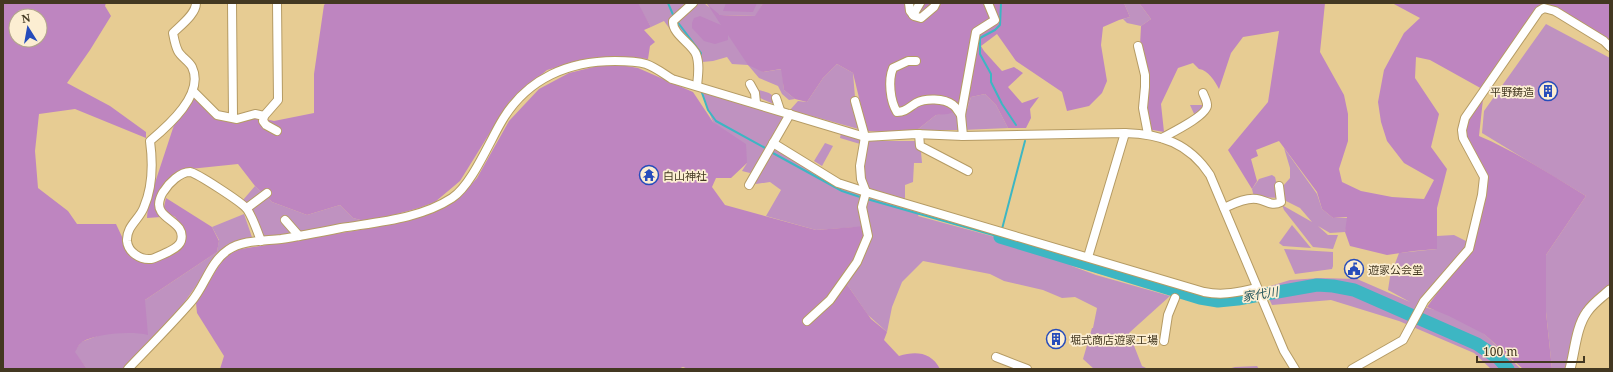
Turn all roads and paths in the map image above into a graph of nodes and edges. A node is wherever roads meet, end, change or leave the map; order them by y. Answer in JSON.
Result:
{"nodes":[{"id":1,"x":196,"y":3,"type":"edge"},
{"id":2,"x":232,"y":3,"type":"edge"},
{"id":3,"x":276,"y":3,"type":"edge"},
{"id":4,"x":693,"y":3,"type":"edge"},
{"id":5,"x":909,"y":3,"type":"edge"},
{"id":6,"x":920,"y":3,"type":"edge"},
{"id":7,"x":936,"y":3,"type":"edge"},
{"id":8,"x":988,"y":3,"type":"edge"},
{"id":9,"x":913,"y":15,"type":"junction"},
{"id":10,"x":1138,"y":46,"type":"dead end"},
{"id":11,"x":1610,"y":47,"type":"edge"},
{"id":12,"x":916,"y":61,"type":"dead end"},
{"id":13,"x":750,"y":84,"type":"dead end"},
{"id":14,"x":701,"y":87,"type":"junction"},
{"id":15,"x":193,"y":91,"type":"junction"},
{"id":16,"x":1203,"y":93,"type":"dead end"},
{"id":17,"x":776,"y":98,"type":"dead end"},
{"id":18,"x":855,"y":101,"type":"dead end"},
{"id":19,"x":756,"y":103,"type":"junction"},
{"id":20,"x":780,"y":110,"type":"junction"},
{"id":21,"x":790,"y":114,"type":"junction"},
{"id":22,"x":961,"y":115,"type":"junction"},
{"id":23,"x":264,"y":116,"type":"junction"},
{"id":24,"x":233,"y":117,"type":"junction"},
{"id":25,"x":277,"y":131,"type":"dead end"},
{"id":26,"x":1125,"y":133,"type":"junction"},
{"id":27,"x":919,"y":134,"type":"junction"},
{"id":28,"x":1148,"y":134,"type":"junction"},
{"id":29,"x":963,"y":136,"type":"junction"},
{"id":30,"x":865,"y":137,"type":"junction"},
{"id":31,"x":1162,"y":138,"type":"junction"},
{"id":32,"x":770,"y":147,"type":"junction"},
{"id":33,"x":968,"y":171,"type":"dead end"},
{"id":34,"x":749,"y":185,"type":"dead end"},
{"id":35,"x":1280,"y":186,"type":"dead end"},
{"id":36,"x":267,"y":193,"type":"dead end"},
{"id":37,"x":866,"y":193,"type":"junction"},
{"id":38,"x":247,"y":208,"type":"junction"},
{"id":39,"x":1224,"y":208,"type":"junction"},
{"id":40,"x":285,"y":220,"type":"dead end"},
{"id":41,"x":299,"y":236,"type":"junction"},
{"id":42,"x":261,"y":241,"type":"junction"},
{"id":43,"x":1088,"y":257,"type":"junction"},
{"id":44,"x":1257,"y":288,"type":"junction"},
{"id":45,"x":1610,"y":290,"type":"edge"},
{"id":46,"x":1175,"y":298,"type":"dead end"},
{"id":47,"x":806,"y":320,"type":"dead end"},
{"id":48,"x":1164,"y":341,"type":"dead end"},
{"id":49,"x":996,"y":356,"type":"dead end"},
{"id":50,"x":128,"y":369,"type":"edge"},
{"id":51,"x":1027,"y":369,"type":"edge"},
{"id":52,"x":1295,"y":369,"type":"edge"},
{"id":53,"x":1352,"y":369,"type":"edge"},
{"id":54,"x":1570,"y":369,"type":"edge"}],
"edges":[{"from":1,"to":15,"type":"street"},
{"from":2,"to":24,"type":"street"},
{"from":3,"to":23,"type":"street"},
{"from":4,"to":14,"type":"street"},
{"from":5,"to":9,"type":"street"},
{"from":6,"to":9,"type":"street"},
{"from":7,"to":9,"type":"street"},
{"from":8,"to":22,"type":"street"},
{"from":10,"to":28,"type":"street"},
{"from":11,"to":53,"type":"street"},
{"from":12,"to":22,"type":"street"},
{"from":13,"to":19,"type":"street"},
{"from":14,"to":19,"type":"street"},
{"from":14,"to":41,"type":"street"},
{"from":15,"to":24,"type":"street"},
{"from":15,"to":38,"type":"street"},
{"from":16,"to":31,"type":"street"},
{"from":17,"to":20,"type":"street"},
{"from":18,"to":30,"type":"street"},
{"from":19,"to":20,"type":"street"},
{"from":20,"to":21,"type":"street"},
{"from":21,"to":30,"type":"street"},
{"from":21,"to":32,"type":"street"},
{"from":22,"to":29,"type":"street"},
{"from":23,"to":24,"type":"street"},
{"from":23,"to":25,"type":"street"},
{"from":26,"to":28,"type":"street"},
{"from":26,"to":29,"type":"street"},
{"from":26,"to":43,"type":"street"},
{"from":27,"to":29,"type":"street"},
{"from":27,"to":30,"type":"street"},
{"from":27,"to":33,"type":"street"},
{"from":28,"to":31,"type":"street"},
{"from":30,"to":37,"type":"street"},
{"from":31,"to":39,"type":"street"},
{"from":32,"to":34,"type":"street"},
{"from":32,"to":37,"type":"street"},
{"from":35,"to":39,"type":"street"},
{"from":36,"to":38,"type":"street"},
{"from":37,"to":43,"type":"street"},
{"from":37,"to":47,"type":"street"},
{"from":38,"to":42,"type":"street"},
{"from":39,"to":44,"type":"street"},
{"from":40,"to":41,"type":"street"},
{"from":41,"to":42,"type":"street"},
{"from":42,"to":50,"type":"street"},
{"from":43,"to":44,"type":"street"},
{"from":44,"to":52,"type":"street"},
{"from":45,"to":54,"type":"street"},
{"from":46,"to":48,"type":"street"},
{"from":49,"to":51,"type":"street"}]}
